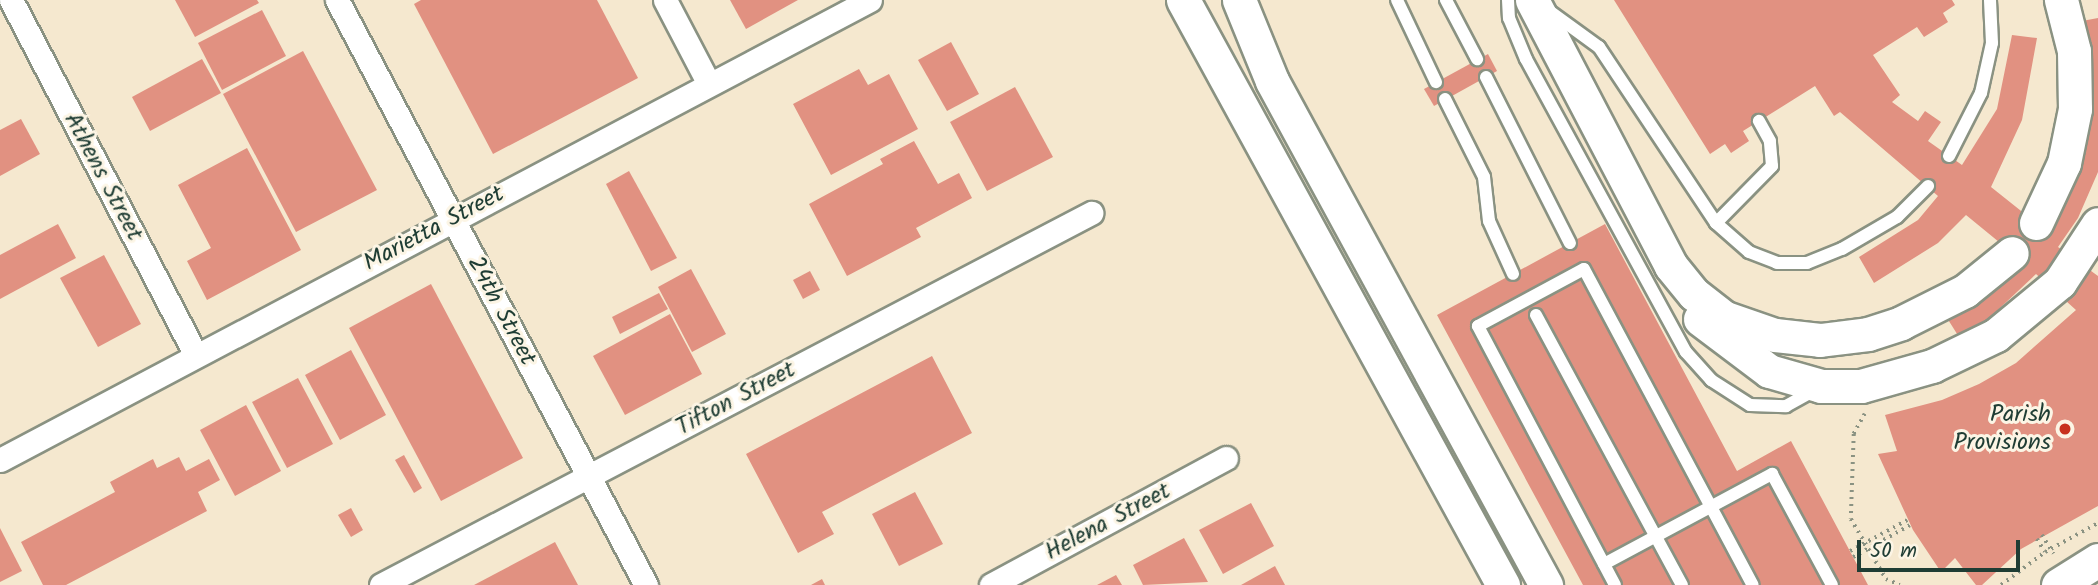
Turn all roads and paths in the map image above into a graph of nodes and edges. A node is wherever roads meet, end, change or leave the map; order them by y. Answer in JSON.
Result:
{"nodes":[{"id":1,"x":11,"y":0,"type":"edge"},
{"id":2,"x":338,"y":0,"type":"edge"},
{"id":3,"x":665,"y":0,"type":"edge"},
{"id":4,"x":870,"y":0,"type":"edge"},
{"id":5,"x":1183,"y":0,"type":"edge"},
{"id":6,"x":1226,"y":0,"type":"edge"},
{"id":7,"x":1239,"y":0,"type":"edge"},
{"id":8,"x":1397,"y":0,"type":"edge"},
{"id":9,"x":1446,"y":0,"type":"edge"},
{"id":10,"x":1508,"y":0,"type":"edge"},
{"id":11,"x":1533,"y":0,"type":"edge"},
{"id":12,"x":1990,"y":0,"type":"edge"},
{"id":13,"x":2061,"y":0,"type":"edge"},
{"id":14,"x":1477,"y":60,"type":"dead end"},
{"id":15,"x":1263,"y":61,"type":"junction"},
{"id":16,"x":1486,"y":77,"type":"dead end"},
{"id":17,"x":1436,"y":82,"type":"dead end"},
{"id":18,"x":709,"y":84,"type":"junction"},
{"id":19,"x":1445,"y":99,"type":"dead end"},
{"id":20,"x":1759,"y":121,"type":"dead end"},
{"id":21,"x":1949,"y":156,"type":"dead end"},
{"id":22,"x":1927,"y":187,"type":"dead end"},
{"id":23,"x":1638,"y":204,"type":"junction"},
{"id":24,"x":1091,"y":213,"type":"dead end"},
{"id":25,"x":453,"y":219,"type":"junction"},
{"id":26,"x":1716,"y":223,"type":"junction"},
{"id":27,"x":2036,"y":223,"type":"dead end"},
{"id":28,"x":2098,"y":224,"type":"edge"},
{"id":29,"x":1570,"y":243,"type":"dead end"},
{"id":30,"x":2012,"y":253,"type":"dead end"},
{"id":31,"x":1513,"y":274,"type":"dead end"},
{"id":32,"x":1535,"y":315,"type":"dead end"},
{"id":33,"x":196,"y":355,"type":"junction"},
{"id":34,"x":1821,"y":386,"type":"junction"},
{"id":35,"x":1877,"y":410,"type":"dead end"},
{"id":36,"x":1226,"y":458,"type":"dead end"},
{"id":37,"x":0,"y":460,"type":"edge"},
{"id":38,"x":589,"y":475,"type":"junction"},
{"id":39,"x":1711,"y":506,"type":"junction"},
{"id":40,"x":1907,"y":520,"type":"dead end"},
{"id":41,"x":2098,"y":523,"type":"edge"},
{"id":42,"x":1910,"y":525,"type":"dead end"},
{"id":43,"x":1656,"y":536,"type":"junction"},
{"id":44,"x":1868,"y":549,"type":"junction"},
{"id":45,"x":1850,"y":551,"type":"dead end"},
{"id":46,"x":1853,"y":557,"type":"dead end"},
{"id":47,"x":2098,"y":560,"type":"edge"},
{"id":48,"x":1604,"y":564,"type":"junction"},
{"id":49,"x":381,"y":585,"type":"edge"},
{"id":50,"x":646,"y":585,"type":"edge"},
{"id":51,"x":991,"y":585,"type":"edge"},
{"id":52,"x":1503,"y":585,"type":"edge"},
{"id":53,"x":1546,"y":585,"type":"edge"},
{"id":54,"x":1615,"y":585,"type":"edge"},
{"id":55,"x":1682,"y":585,"type":"edge"},
{"id":56,"x":1753,"y":585,"type":"edge"},
{"id":57,"x":1832,"y":585,"type":"edge"},
{"id":58,"x":1900,"y":585,"type":"edge"},
{"id":59,"x":2001,"y":585,"type":"edge"},
{"id":60,"x":2057,"y":585,"type":"edge"}],
"edges":[{"from":1,"to":33,"type":"street","name":"Athens Street"},
{"from":2,"to":25,"type":"street","name":"24th Street"},
{"from":3,"to":18,"type":"street"},
{"from":4,"to":18,"type":"street","name":"Marietta Street"},
{"from":5,"to":52,"type":"main road"},
{"from":6,"to":15,"type":"lane"},
{"from":7,"to":15,"type":"main road"},
{"from":8,"to":17,"type":"lane"},
{"from":9,"to":14,"type":"lane"},
{"from":10,"to":34,"type":"lane"},
{"from":11,"to":23,"type":"main road"},
{"from":11,"to":26,"type":"lane"},
{"from":12,"to":21,"type":"lane"},
{"from":13,"to":27,"type":"main road"},
{"from":15,"to":53,"type":"main road"},
{"from":16,"to":29,"type":"lane"},
{"from":18,"to":25,"type":"street","name":"Marietta Street"},
{"from":19,"to":31,"type":"lane"},
{"from":20,"to":26,"type":"lane"},
{"from":22,"to":26,"type":"lane"},
{"from":23,"to":30,"type":"main road"},
{"from":23,"to":34,"type":"main road"},
{"from":24,"to":38,"type":"street","name":"Tifton Street"},
{"from":25,"to":33,"type":"street","name":"Marietta Street"},
{"from":25,"to":38,"type":"street","name":"24th Street"},
{"from":28,"to":34,"type":"main road"},
{"from":32,"to":43,"type":"lane"},
{"from":33,"to":37,"type":"street","name":"Marietta Street"},
{"from":35,"to":44,"type":"path"},
{"from":36,"to":51,"type":"street","name":"Helena Street"},
{"from":38,"to":49,"type":"street","name":"Tifton Street"},
{"from":38,"to":50,"type":"street","name":"24th Street"},
{"from":39,"to":43,"type":"lane"},
{"from":39,"to":48,"type":"lane"},
{"from":39,"to":56,"type":"lane"},
{"from":39,"to":57,"type":"lane"},
{"from":40,"to":45,"type":"path","bridge":true},
{"from":41,"to":59,"type":"path"},
{"from":42,"to":44,"type":"path"},
{"from":43,"to":48,"type":"lane"},
{"from":43,"to":55,"type":"lane"},
{"from":44,"to":46,"type":"path"},
{"from":44,"to":58,"type":"path"},
{"from":47,"to":60,"type":"main road","bridge":true},
{"from":48,"to":54,"type":"lane"}]}
